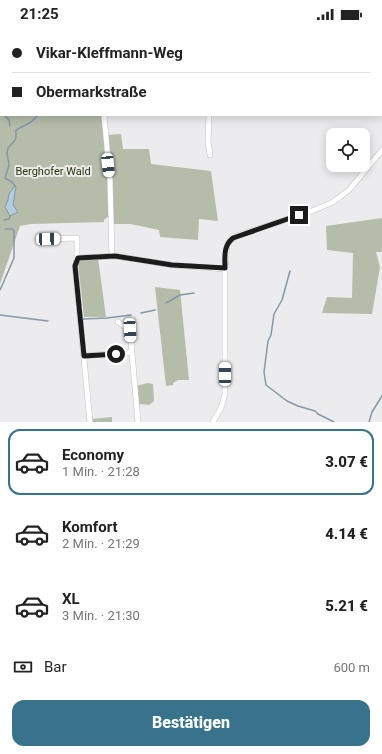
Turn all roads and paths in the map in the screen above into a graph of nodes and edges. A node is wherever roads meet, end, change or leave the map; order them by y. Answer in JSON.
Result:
{"nodes":[{"id":1,"x":104,"y":116,"type":"edge"},
{"id":2,"x":209,"y":116,"type":"edge"},
{"id":3,"x":382,"y":150,"type":"edge"},
{"id":4,"x":210,"y":155,"type":"dead end"},
{"id":5,"x":48,"y":239,"type":"dead end"},
{"id":6,"x":112,"y":256,"type":"junction"},
{"id":7,"x":78,"y":258,"type":"junction"},
{"id":8,"x":225,"y":268,"type":"junction"},
{"id":9,"x":118,"y":322,"type":"dead end"},
{"id":10,"x":132,"y":352,"type":"junction"},
{"id":11,"x":84,"y":356,"type":"junction"},
{"id":12,"x":90,"y":422,"type":"edge"},
{"id":13,"x":138,"y":422,"type":"edge"},
{"id":14,"x":212,"y":422,"type":"edge"}],
"edges":[{"from":1,"to":6,"type":"street"},
{"from":2,"to":4,"type":"street"},
{"from":3,"to":8,"type":"street"},
{"from":5,"to":7,"type":"street"},
{"from":6,"to":7,"type":"street"},
{"from":6,"to":8,"type":"street"},
{"from":7,"to":11,"type":"street"},
{"from":8,"to":14,"type":"street"},
{"from":9,"to":10,"type":"street"},
{"from":10,"to":11,"type":"street"},
{"from":10,"to":13,"type":"street"},
{"from":11,"to":12,"type":"street"}]}
